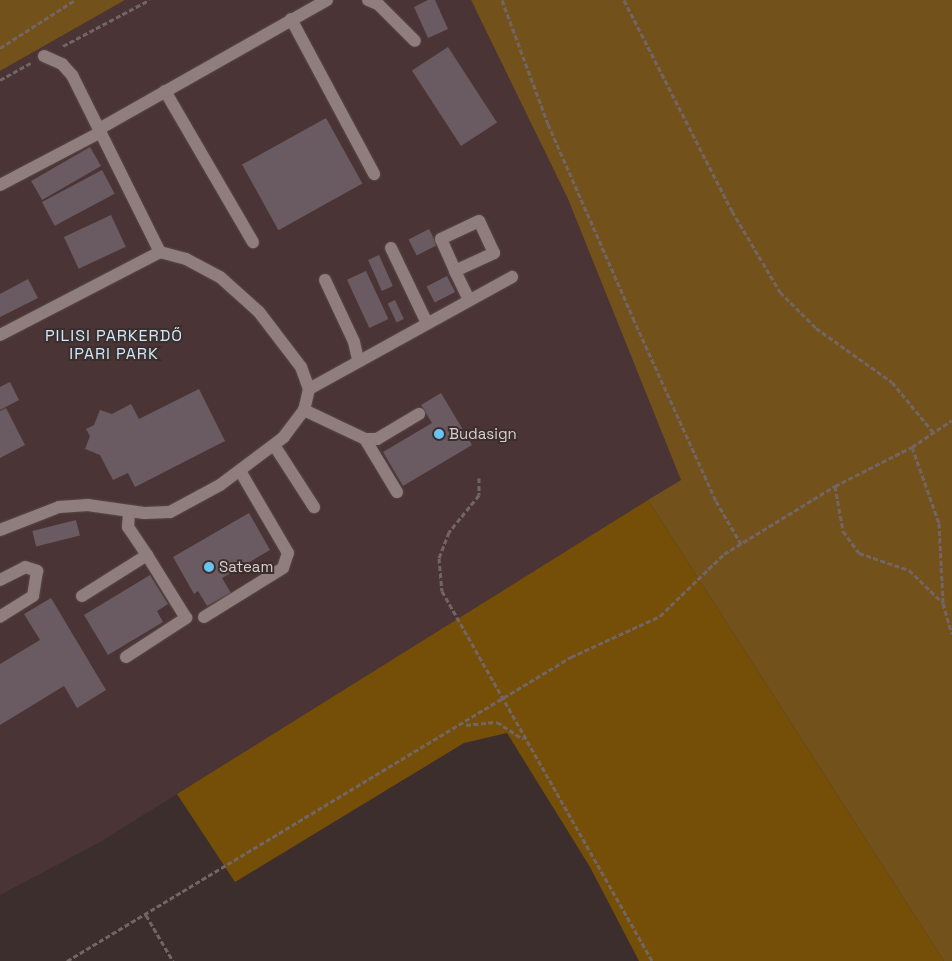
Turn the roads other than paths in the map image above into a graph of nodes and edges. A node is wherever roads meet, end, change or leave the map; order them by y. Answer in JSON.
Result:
{"nodes":[{"id":1,"x":327,"y":0,"type":"edge"},
{"id":2,"x":368,"y":0,"type":"edge"},
{"id":3,"x":292,"y":19,"type":"junction"},
{"id":4,"x":415,"y":41,"type":"dead end"},
{"id":5,"x":44,"y":56,"type":"road end"},
{"id":6,"x":165,"y":91,"type":"junction"},
{"id":7,"x":100,"y":130,"type":"junction"},
{"id":8,"x":374,"y":174,"type":"dead end"},
{"id":9,"x":0,"y":185,"type":"edge"},
{"id":10,"x":253,"y":242,"type":"dead end"},
{"id":11,"x":391,"y":248,"type":"dead end"},
{"id":12,"x":160,"y":252,"type":"junction"},
{"id":13,"x":456,"y":271,"type":"dead end"},
{"id":14,"x":512,"y":277,"type":"dead end"},
{"id":15,"x":325,"y":280,"type":"dead end"},
{"id":16,"x":469,"y":300,"type":"junction"},
{"id":17,"x":427,"y":323,"type":"junction"},
{"id":18,"x":0,"y":335,"type":"edge"},
{"id":19,"x":358,"y":360,"type":"junction"},
{"id":20,"x":309,"y":390,"type":"junction"},
{"id":21,"x":304,"y":410,"type":"junction"},
{"id":22,"x":418,"y":414,"type":"dead end"},
{"id":23,"x":365,"y":439,"type":"junction"},
{"id":24,"x":274,"y":445,"type":"junction"},
{"id":25,"x":240,"y":472,"type":"junction"},
{"id":26,"x":398,"y":492,"type":"dead end"},
{"id":27,"x":314,"y":507,"type":"dead end"},
{"id":28,"x":129,"y":511,"type":"junction"},
{"id":29,"x":0,"y":530,"type":"edge"},
{"id":30,"x":147,"y":555,"type":"junction"},
{"id":31,"x":0,"y":580,"type":"edge"},
{"id":32,"x":82,"y":596,"type":"dead end"},
{"id":33,"x":0,"y":617,"type":"edge"},
{"id":34,"x":204,"y":618,"type":"dead end"},
{"id":35,"x":126,"y":657,"type":"dead end"}],
"edges":[{"from":1,"to":3,"type":"lane"},
{"from":2,"to":4,"type":"lane"},
{"from":3,"to":6,"type":"lane"},
{"from":3,"to":8,"type":"lane"},
{"from":5,"to":7,"type":"lane"},
{"from":6,"to":7,"type":"lane"},
{"from":6,"to":10,"type":"lane"},
{"from":7,"to":9,"type":"lane"},
{"from":7,"to":12,"type":"lane"},
{"from":11,"to":17,"type":"lane"},
{"from":12,"to":18,"type":"lane"},
{"from":12,"to":20,"type":"lane"},
{"from":13,"to":16,"type":"lane"},
{"from":14,"to":16,"type":"lane"},
{"from":15,"to":19,"type":"lane"},
{"from":16,"to":17,"type":"lane"},
{"from":17,"to":19,"type":"lane"},
{"from":19,"to":20,"type":"lane"},
{"from":20,"to":21,"type":"lane"},
{"from":21,"to":23,"type":"lane"},
{"from":21,"to":24,"type":"lane"},
{"from":22,"to":23,"type":"lane"},
{"from":23,"to":26,"type":"lane"},
{"from":24,"to":25,"type":"lane"},
{"from":24,"to":27,"type":"lane"},
{"from":25,"to":28,"type":"lane"},
{"from":25,"to":34,"type":"lane"},
{"from":28,"to":29,"type":"lane"},
{"from":28,"to":30,"type":"lane"},
{"from":30,"to":32,"type":"lane"},
{"from":30,"to":35,"type":"lane"},
{"from":31,"to":33,"type":"lane"}]}
